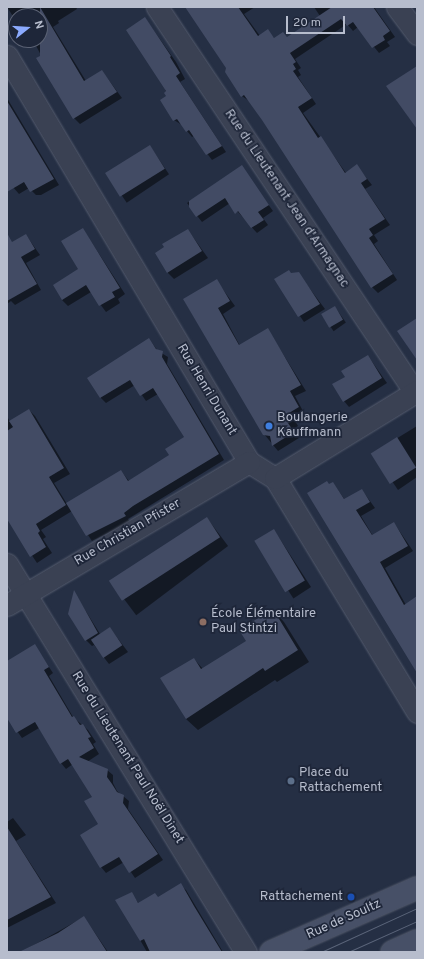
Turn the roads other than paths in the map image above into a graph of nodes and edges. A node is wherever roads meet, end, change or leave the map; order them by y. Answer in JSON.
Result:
{"nodes":[{"id":1,"x":157,"y":7,"type":"edge"},
{"id":2,"x":397,"y":7,"type":"edge"},
{"id":3,"x":417,"y":34,"type":"edge"},
{"id":4,"x":7,"y":56,"type":"edge"},
{"id":5,"x":416,"y":391,"type":"edge"},
{"id":6,"x":249,"y":462,"type":"junction"},
{"id":7,"x":275,"y":478,"type":"junction"},
{"id":8,"x":7,"y":564,"type":"edge"},
{"id":9,"x":25,"y":594,"type":"junction"},
{"id":10,"x":7,"y":605,"type":"edge"},
{"id":11,"x":417,"y":712,"type":"edge"},
{"id":12,"x":417,"y":888,"type":"edge"},
{"id":13,"x":417,"y":941,"type":"edge"},
{"id":14,"x":246,"y":952,"type":"edge"},
{"id":15,"x":271,"y":952,"type":"edge"},
{"id":16,"x":392,"y":952,"type":"edge"}],
"edges":[{"from":1,"to":5,"type":"street","name":"Rue du Lieutenant Jean d'Armagnac"},
{"from":2,"to":3,"type":"street"},
{"from":4,"to":6,"type":"street","name":"Rue Henri Dunant"},
{"from":5,"to":7,"type":"street"},
{"from":6,"to":7,"type":"street","name":"Rue Henri Dunant"},
{"from":6,"to":9,"type":"street","name":"Rue Christian Pfister"},
{"from":7,"to":11,"type":"street","name":"Rue Henri Dunant"},
{"from":8,"to":9,"type":"street","name":"Rue du Lieutenant Paul Noël Dinet"},
{"from":9,"to":10,"type":"street","name":"Rue Christian Pfister"},
{"from":9,"to":14,"type":"street","name":"Rue du Lieutenant Paul Noël Dinet"},
{"from":12,"to":15,"type":"main road","name":"Rue de Soultz"},
{"from":13,"to":16,"type":"main road"}]}
